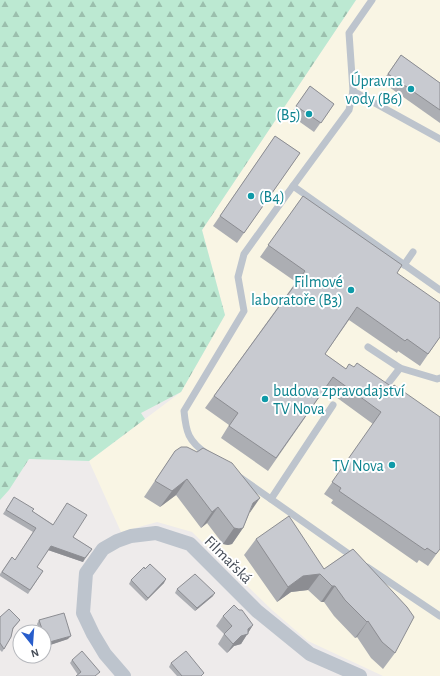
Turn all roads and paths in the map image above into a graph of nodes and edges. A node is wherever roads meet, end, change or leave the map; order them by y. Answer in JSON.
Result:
{"nodes":[{"id":1,"x":372,"y":0,"type":"edge"},
{"id":2,"x":353,"y":91,"type":"junction"},
{"id":3,"x":440,"y":138,"type":"edge"},
{"id":4,"x":293,"y":186,"type":"junction"},
{"id":5,"x":413,"y":252,"type":"dead end"},
{"id":6,"x":404,"y":265,"type":"junction"},
{"id":7,"x":440,"y":290,"type":"edge"},
{"id":8,"x":368,"y":347,"type":"dead end"},
{"id":9,"x":400,"y":368,"type":"junction"},
{"id":10,"x":440,"y":378,"type":"edge"},
{"id":11,"x":384,"y":390,"type":"edge"},
{"id":12,"x":333,"y":405,"type":"dead end"},
{"id":13,"x":216,"y":460,"type":"edge"},
{"id":14,"x":234,"y":473,"type":"edge"},
{"id":15,"x":271,"y":500,"type":"junction"},
{"id":16,"x":440,"y":616,"type":"edge"},
{"id":17,"x":124,"y":676,"type":"edge"},
{"id":18,"x":360,"y":676,"type":"edge"}],
"edges":[{"from":1,"to":2,"type":"lane"},
{"from":2,"to":3,"type":"lane"},
{"from":2,"to":4,"type":"lane"},
{"from":4,"to":6,"type":"lane"},
{"from":4,"to":13,"type":"lane"},
{"from":5,"to":6,"type":"lane"},
{"from":6,"to":7,"type":"lane"},
{"from":8,"to":9,"type":"lane"},
{"from":9,"to":10,"type":"lane"},
{"from":9,"to":11,"type":"lane"},
{"from":12,"to":15,"type":"lane"},
{"from":14,"to":15,"type":"lane"},
{"from":15,"to":16,"type":"lane"},
{"from":17,"to":18,"type":"street","name":"Filmařská"}]}
